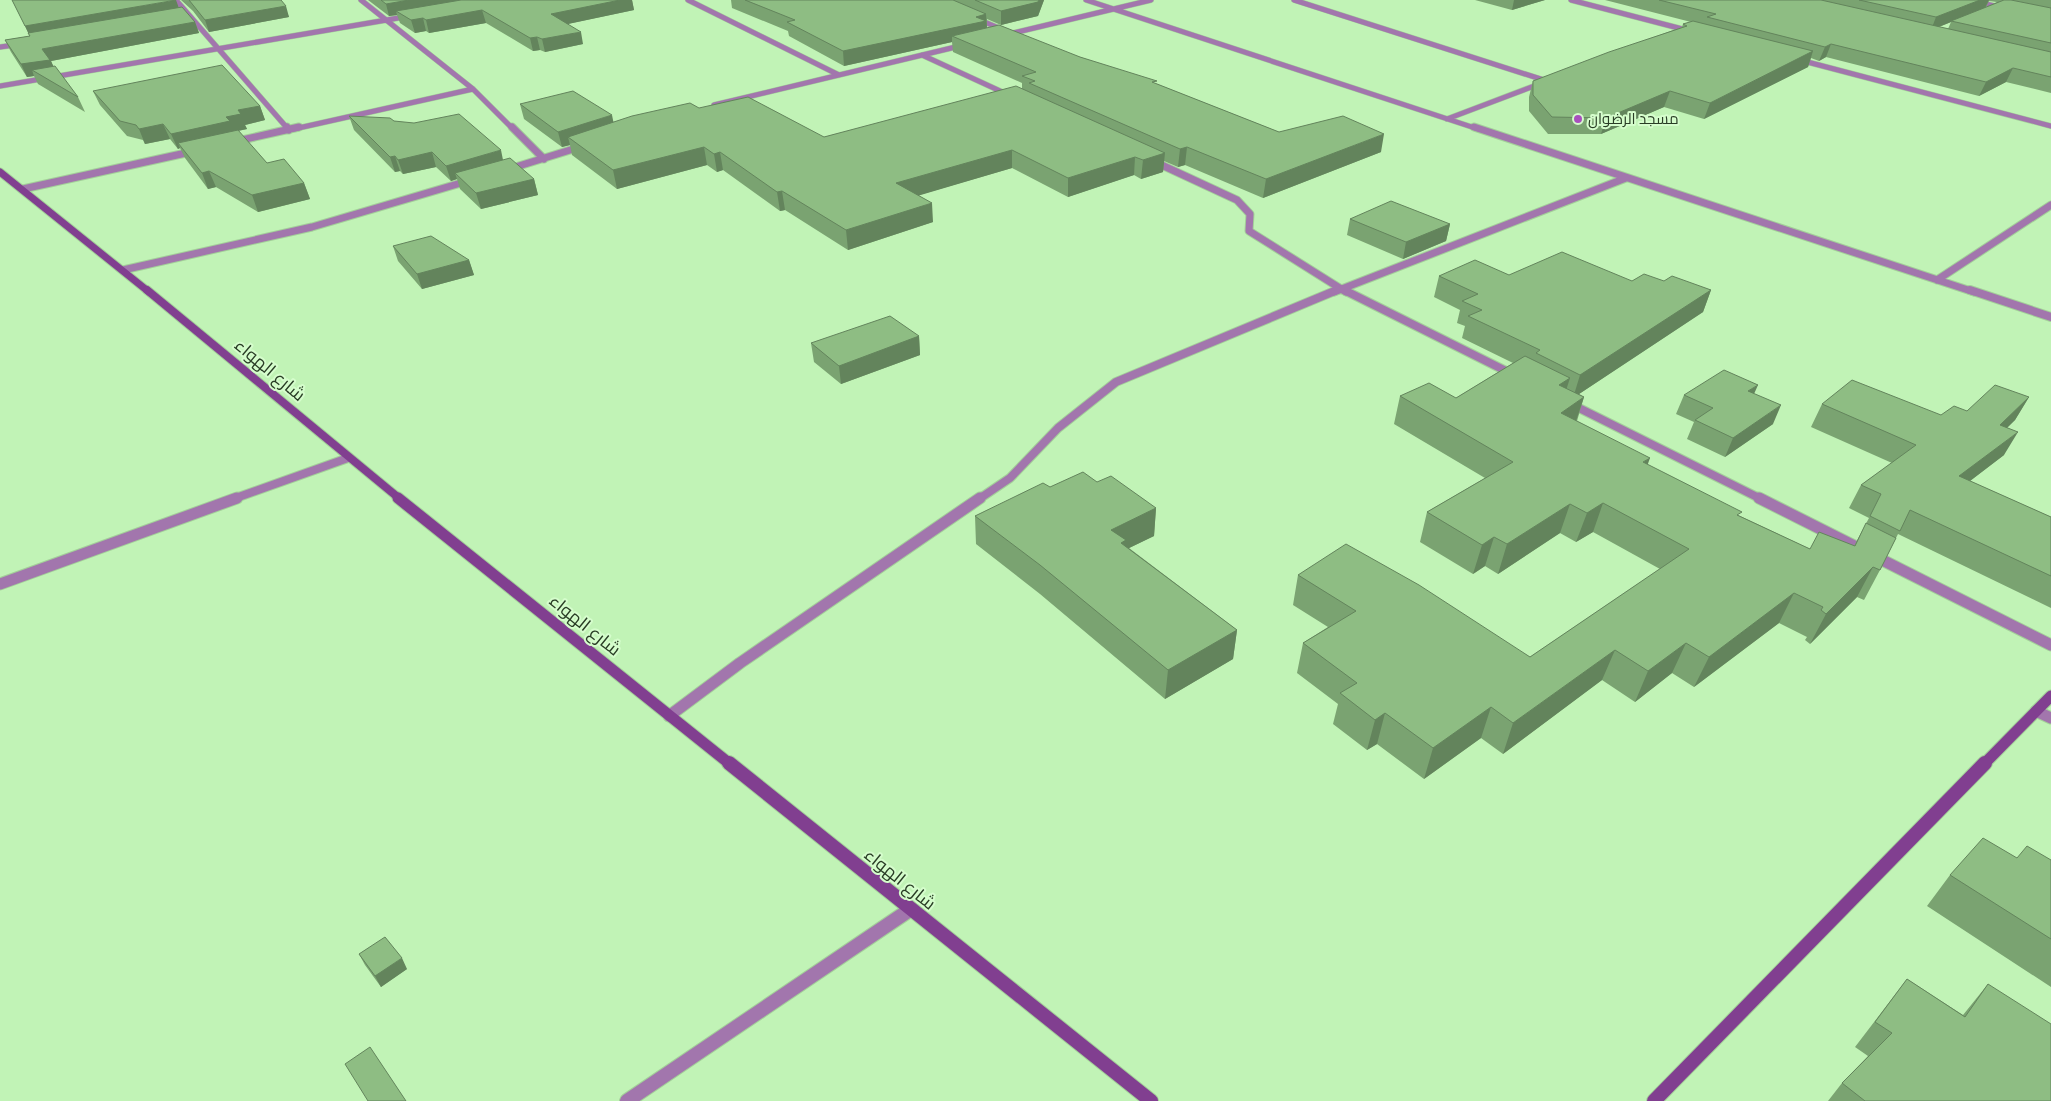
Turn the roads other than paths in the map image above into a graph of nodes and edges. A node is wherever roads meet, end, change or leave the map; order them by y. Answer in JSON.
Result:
{"nodes":[{"id":1,"x":176,"y":0,"type":"edge"},
{"id":2,"x":361,"y":0,"type":"edge"},
{"id":3,"x":688,"y":0,"type":"edge"},
{"id":4,"x":1086,"y":0,"type":"edge"},
{"id":5,"x":1151,"y":0,"type":"edge"},
{"id":6,"x":1294,"y":0,"type":"edge"},
{"id":7,"x":1570,"y":0,"type":"edge"},
{"id":8,"x":1968,"y":0,"type":"edge"},
{"id":9,"x":2000,"y":7,"type":"junction"},
{"id":10,"x":1113,"y":9,"type":"junction"},
{"id":11,"x":2009,"y":9,"type":"edge"},
{"id":12,"x":1992,"y":11,"type":"edge"},
{"id":13,"x":190,"y":14,"type":"junction"},
{"id":14,"x":967,"y":15,"type":"edge"},
{"id":15,"x":180,"y":16,"type":"edge"},
{"id":16,"x":415,"y":16,"type":"edge"},
{"id":17,"x":386,"y":20,"type":"junction"},
{"id":18,"x":1681,"y":29,"type":"junction"},
{"id":19,"x":1672,"y":32,"type":"edge"},
{"id":20,"x":1697,"y":33,"type":"edge"},
{"id":21,"x":1011,"y":34,"type":"junction"},
{"id":22,"x":993,"y":38,"type":"edge"},
{"id":23,"x":28,"y":42,"type":"edge"},
{"id":24,"x":976,"y":42,"type":"edge"},
{"id":25,"x":0,"y":48,"type":"edge"},
{"id":26,"x":220,"y":49,"type":"junction"},
{"id":27,"x":922,"y":55,"type":"junction"},
{"id":28,"x":1788,"y":57,"type":"edge"},
{"id":29,"x":839,"y":75,"type":"junction"},
{"id":30,"x":1556,"y":78,"type":"edge"},
{"id":31,"x":1547,"y":81,"type":"junction"},
{"id":32,"x":0,"y":86,"type":"edge"},
{"id":33,"x":473,"y":89,"type":"junction"},
{"id":34,"x":1021,"y":100,"type":"edge"},
{"id":35,"x":705,"y":107,"type":"edge"},
{"id":36,"x":1447,"y":119,"type":"junction"},
{"id":37,"x":2051,"y":126,"type":"edge"},
{"id":38,"x":289,"y":130,"type":"junction"},
{"id":39,"x":592,"y":143,"type":"edge"},
{"id":40,"x":221,"y":145,"type":"edge"},
{"id":41,"x":201,"y":149,"type":"edge"},
{"id":42,"x":544,"y":159,"type":"junction"},
{"id":43,"x":1147,"y":159,"type":"edge"},
{"id":44,"x":0,"y":172,"type":"edge"},
{"id":45,"x":498,"y":172,"type":"edge"},
{"id":46,"x":479,"y":178,"type":"edge"},
{"id":47,"x":1626,"y":178,"type":"junction"},
{"id":48,"x":23,"y":189,"type":"junction"},
{"id":49,"x":2051,"y":205,"type":"edge"},
{"id":50,"x":123,"y":270,"type":"junction"},
{"id":51,"x":1937,"y":280,"type":"junction"},
{"id":52,"x":1341,"y":289,"type":"junction"},
{"id":53,"x":2051,"y":317,"type":"edge"},
{"id":54,"x":1518,"y":378,"type":"edge"},
{"id":55,"x":1563,"y":400,"type":"edge"},
{"id":56,"x":348,"y":458,"type":"junction"},
{"id":57,"x":0,"y":584,"type":"edge"},
{"id":58,"x":2051,"y":645,"type":"edge"},
{"id":59,"x":2051,"y":696,"type":"edge"},
{"id":60,"x":2036,"y":711,"type":"junction"},
{"id":61,"x":669,"y":716,"type":"junction"},
{"id":62,"x":2051,"y":718,"type":"edge"},
{"id":63,"x":911,"y":909,"type":"junction"},
{"id":64,"x":627,"y":1101,"type":"edge"},
{"id":65,"x":1151,"y":1101,"type":"edge"},
{"id":66,"x":1654,"y":1101,"type":"edge"}],
"edges":[{"from":1,"to":13,"type":"street"},
{"from":2,"to":17,"type":"street"},
{"from":3,"to":29,"type":"street"},
{"from":4,"to":10,"type":"street"},
{"from":5,"to":10,"type":"street"},
{"from":6,"to":31,"type":"street"},
{"from":7,"to":18,"type":"street"},
{"from":8,"to":9,"type":"street"},
{"from":9,"to":11,"type":"street"},
{"from":9,"to":12,"type":"street"},
{"from":10,"to":21,"type":"street"},
{"from":10,"to":36,"type":"street"},
{"from":13,"to":15,"type":"street"},
{"from":13,"to":26,"type":"street"},
{"from":14,"to":21,"type":"street"},
{"from":16,"to":17,"type":"street"},
{"from":17,"to":26,"type":"street"},
{"from":17,"to":33,"type":"street"},
{"from":18,"to":19,"type":"street"},
{"from":18,"to":20,"type":"street"},
{"from":21,"to":22,"type":"street"},
{"from":23,"to":25,"type":"street"},
{"from":24,"to":27,"type":"street"},
{"from":26,"to":32,"type":"street"},
{"from":26,"to":38,"type":"street"},
{"from":27,"to":29,"type":"street"},
{"from":27,"to":34,"type":"street"},
{"from":28,"to":37,"type":"street"},
{"from":29,"to":35,"type":"street"},
{"from":30,"to":31,"type":"street"},
{"from":31,"to":36,"type":"street"},
{"from":33,"to":38,"type":"street"},
{"from":33,"to":42,"type":"street"},
{"from":36,"to":47,"type":"street"},
{"from":38,"to":40,"type":"street"},
{"from":39,"to":42,"type":"street"},
{"from":41,"to":48,"type":"street"},
{"from":42,"to":45,"type":"street"},
{"from":43,"to":52,"type":"street"},
{"from":44,"to":48,"type":"street","name":"شارع الهواء"},
{"from":46,"to":50,"type":"street"},
{"from":47,"to":51,"type":"street"},
{"from":47,"to":52,"type":"street"},
{"from":48,"to":50,"type":"street","name":"شارع الهواء"},
{"from":49,"to":51,"type":"street"},
{"from":50,"to":56,"type":"street","name":"شارع الهواء"},
{"from":51,"to":53,"type":"street"},
{"from":52,"to":54,"type":"street"},
{"from":52,"to":61,"type":"street"},
{"from":55,"to":58,"type":"street"},
{"from":56,"to":57,"type":"street"},
{"from":56,"to":61,"type":"street","name":"شارع الهواء"},
{"from":59,"to":60,"type":"street"},
{"from":60,"to":62,"type":"street"},
{"from":60,"to":66,"type":"street"},
{"from":61,"to":63,"type":"street","name":"شارع الهواء"},
{"from":63,"to":64,"type":"street"},
{"from":63,"to":65,"type":"street","name":"شارع الهواء"}]}
